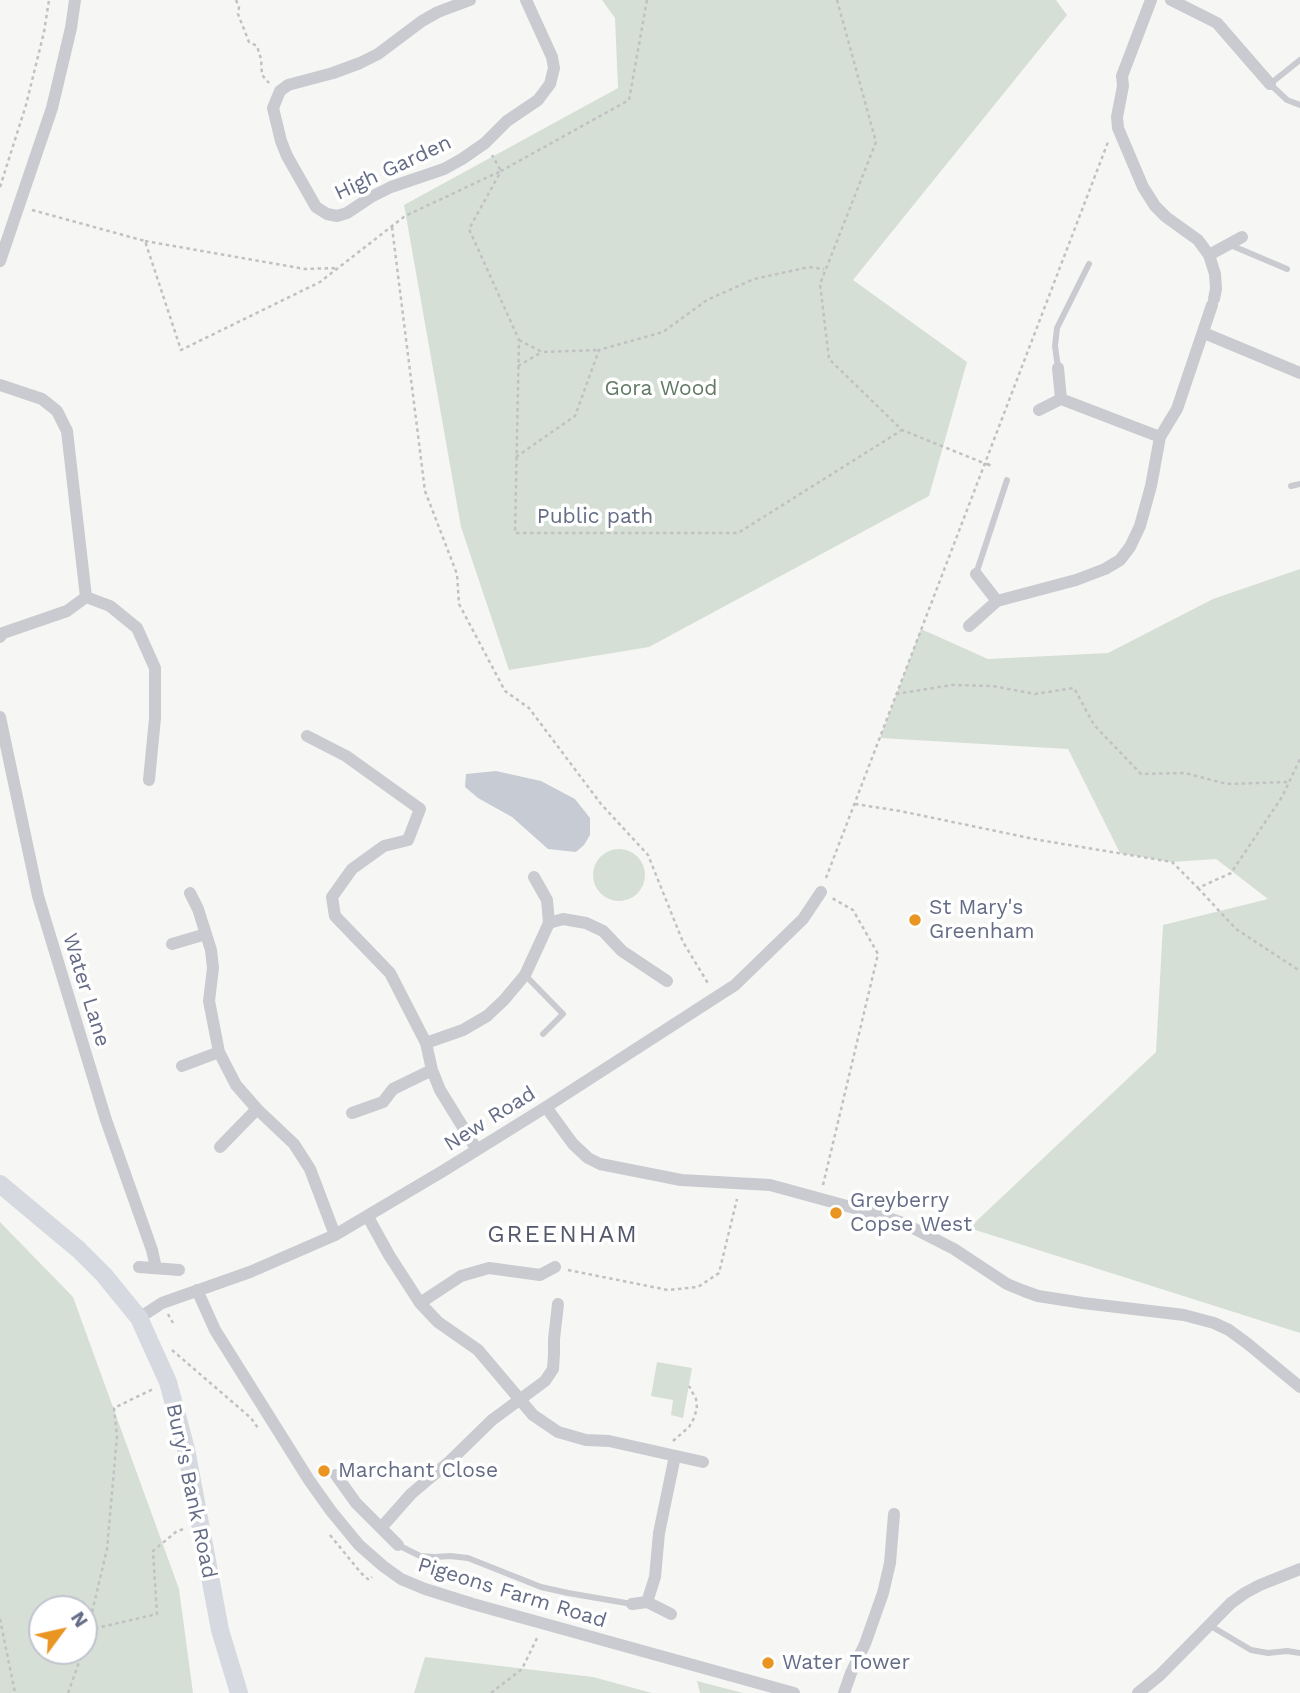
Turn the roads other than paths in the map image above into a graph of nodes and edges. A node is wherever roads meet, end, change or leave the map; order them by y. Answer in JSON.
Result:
{"nodes":[{"id":1,"x":75,"y":0,"type":"edge"},
{"id":2,"x":470,"y":0,"type":"edge"},
{"id":3,"x":526,"y":0,"type":"edge"},
{"id":4,"x":1152,"y":0,"type":"edge"},
{"id":5,"x":1171,"y":0,"type":"edge"},
{"id":6,"x":1300,"y":60,"type":"edge"},
{"id":7,"x":1270,"y":84,"type":"junction"},
{"id":8,"x":1300,"y":105,"type":"edge"},
{"id":9,"x":1242,"y":237,"type":"dead end"},
{"id":10,"x":1228,"y":244,"type":"junction"},
{"id":11,"x":1209,"y":255,"type":"junction"},
{"id":12,"x":0,"y":261,"type":"edge"},
{"id":13,"x":1089,"y":264,"type":"dead end"},
{"id":14,"x":1287,"y":269,"type":"dead end"},
{"id":15,"x":1204,"y":333,"type":"junction"},
{"id":16,"x":1058,"y":368,"type":"joint"},
{"id":17,"x":1300,"y":373,"type":"edge"},
{"id":18,"x":0,"y":385,"type":"edge"},
{"id":19,"x":1061,"y":399,"type":"junction"},
{"id":20,"x":1039,"y":410,"type":"dead end"},
{"id":21,"x":1160,"y":438,"type":"junction"},
{"id":22,"x":1007,"y":480,"type":"dead end"},
{"id":23,"x":1300,"y":484,"type":"edge"},
{"id":24,"x":1291,"y":486,"type":"dead end"},
{"id":25,"x":975,"y":574,"type":"joint"},
{"id":26,"x":86,"y":597,"type":"junction"},
{"id":27,"x":997,"y":601,"type":"junction"},
{"id":28,"x":969,"y":626,"type":"dead end"},
{"id":29,"x":0,"y":637,"type":"edge"},
{"id":30,"x":0,"y":717,"type":"edge"},
{"id":31,"x":307,"y":736,"type":"dead end"},
{"id":32,"x":149,"y":780,"type":"dead end"},
{"id":33,"x":534,"y":877,"type":"dead end"},
{"id":34,"x":821,"y":892,"type":"road end"},
{"id":35,"x":190,"y":893,"type":"dead end"},
{"id":36,"x":549,"y":923,"type":"junction"},
{"id":37,"x":206,"y":934,"type":"junction"},
{"id":38,"x":172,"y":944,"type":"dead end"},
{"id":39,"x":525,"y":975,"type":"junction"},
{"id":40,"x":667,"y":981,"type":"dead end"},
{"id":41,"x":543,"y":1034,"type":"dead end"},
{"id":42,"x":426,"y":1044,"type":"junction"},
{"id":43,"x":219,"y":1052,"type":"junction"},
{"id":44,"x":182,"y":1066,"type":"dead end"},
{"id":45,"x":432,"y":1070,"type":"junction"},
{"id":46,"x":546,"y":1107,"type":"junction"},
{"id":47,"x":257,"y":1109,"type":"junction"},
{"id":48,"x":352,"y":1113,"type":"dead end"},
{"id":49,"x":220,"y":1147,"type":"dead end"},
{"id":50,"x":477,"y":1150,"type":"junction"},
{"id":51,"x":0,"y":1184,"type":"edge"},
{"id":52,"x":368,"y":1217,"type":"junction"},
{"id":53,"x":335,"y":1235,"type":"junction"},
{"id":54,"x":139,"y":1267,"type":"dead end"},
{"id":55,"x":555,"y":1267,"type":"road end"},
{"id":56,"x":156,"y":1268,"type":"junction"},
{"id":57,"x":179,"y":1270,"type":"dead end"},
{"id":58,"x":197,"y":1290,"type":"junction"},
{"id":59,"x":420,"y":1303,"type":"junction"},
{"id":60,"x":558,"y":1304,"type":"dead end"},
{"id":61,"x":139,"y":1318,"type":"junction"},
{"id":62,"x":1300,"y":1387,"type":"edge"},
{"id":63,"x":519,"y":1399,"type":"junction"},
{"id":64,"x":669,"y":1454,"type":"junction"},
{"id":65,"x":703,"y":1462,"type":"dead end"},
{"id":66,"x":336,"y":1475,"type":"dead end"},
{"id":67,"x":894,"y":1514,"type":"dead end"},
{"id":68,"x":381,"y":1528,"type":"junction"},
{"id":69,"x":398,"y":1545,"type":"joint"},
{"id":70,"x":1300,"y":1569,"type":"edge"},
{"id":71,"x":647,"y":1602,"type":"junction"},
{"id":72,"x":632,"y":1604,"type":"joint"},
{"id":73,"x":671,"y":1614,"type":"dead end"},
{"id":74,"x":1209,"y":1625,"type":"junction"},
{"id":75,"x":1300,"y":1653,"type":"edge"},
{"id":76,"x":239,"y":1693,"type":"edge"},
{"id":77,"x":794,"y":1693,"type":"edge"},
{"id":78,"x":844,"y":1693,"type":"edge"},
{"id":79,"x":1138,"y":1693,"type":"edge"}],
"edges":[{"from":1,"to":12,"type":"street"},
{"from":2,"to":3,"type":"street","name":"High Garden"},
{"from":4,"to":11,"type":"street"},
{"from":5,"to":7,"type":"street"},
{"from":6,"to":7,"type":"lane"},
{"from":7,"to":8,"type":"lane"},
{"from":9,"to":10,"type":"street"},
{"from":10,"to":11,"type":"street"},
{"from":10,"to":14,"type":"lane"},
{"from":11,"to":15,"type":"street"},
{"from":13,"to":16,"type":"lane"},
{"from":15,"to":17,"type":"street"},
{"from":15,"to":21,"type":"street"},
{"from":16,"to":19,"type":"street"},
{"from":18,"to":26,"type":"street"},
{"from":19,"to":20,"type":"street"},
{"from":19,"to":21,"type":"street"},
{"from":21,"to":27,"type":"street"},
{"from":22,"to":25,"type":"lane"},
{"from":23,"to":24,"type":"lane"},
{"from":25,"to":27,"type":"street"},
{"from":26,"to":29,"type":"street"},
{"from":26,"to":32,"type":"street"},
{"from":27,"to":28,"type":"street"},
{"from":30,"to":56,"type":"street","name":"Water Lane"},
{"from":31,"to":42,"type":"street"},
{"from":33,"to":36,"type":"street"},
{"from":34,"to":46,"type":"street","name":"New Road"},
{"from":35,"to":37,"type":"street"},
{"from":36,"to":39,"type":"street"},
{"from":36,"to":40,"type":"street"},
{"from":37,"to":38,"type":"street"},
{"from":37,"to":43,"type":"street"},
{"from":39,"to":41,"type":"lane"},
{"from":39,"to":42,"type":"street"},
{"from":42,"to":45,"type":"street"},
{"from":43,"to":44,"type":"street"},
{"from":43,"to":47,"type":"street"},
{"from":45,"to":48,"type":"street"},
{"from":45,"to":50,"type":"street"},
{"from":46,"to":50,"type":"street","name":"New Road"},
{"from":46,"to":62,"type":"street"},
{"from":47,"to":49,"type":"street"},
{"from":47,"to":53,"type":"street"},
{"from":50,"to":52,"type":"street","name":"New Road"},
{"from":51,"to":61,"type":"street","name":"Bury's Bank Road"},
{"from":52,"to":53,"type":"street","name":"New Road"},
{"from":52,"to":59,"type":"street"},
{"from":53,"to":58,"type":"street","name":"New Road"},
{"from":54,"to":56,"type":"street"},
{"from":55,"to":59,"type":"street"},
{"from":56,"to":57,"type":"street"},
{"from":58,"to":61,"type":"street","name":"New Road"},
{"from":58,"to":77,"type":"street","name":"Pigeons Farm Road"},
{"from":59,"to":63,"type":"street"},
{"from":60,"to":63,"type":"street"},
{"from":61,"to":76,"type":"street","name":"Bury's Bank Road"},
{"from":63,"to":64,"type":"street"},
{"from":63,"to":68,"type":"street"},
{"from":64,"to":65,"type":"street"},
{"from":64,"to":71,"type":"street"},
{"from":66,"to":68,"type":"street"},
{"from":67,"to":78,"type":"street"},
{"from":68,"to":69,"type":"street"},
{"from":69,"to":72,"type":"lane"},
{"from":70,"to":74,"type":"street"},
{"from":71,"to":72,"type":"street"},
{"from":71,"to":73,"type":"street"},
{"from":74,"to":75,"type":"lane"},
{"from":74,"to":79,"type":"street"}]}
